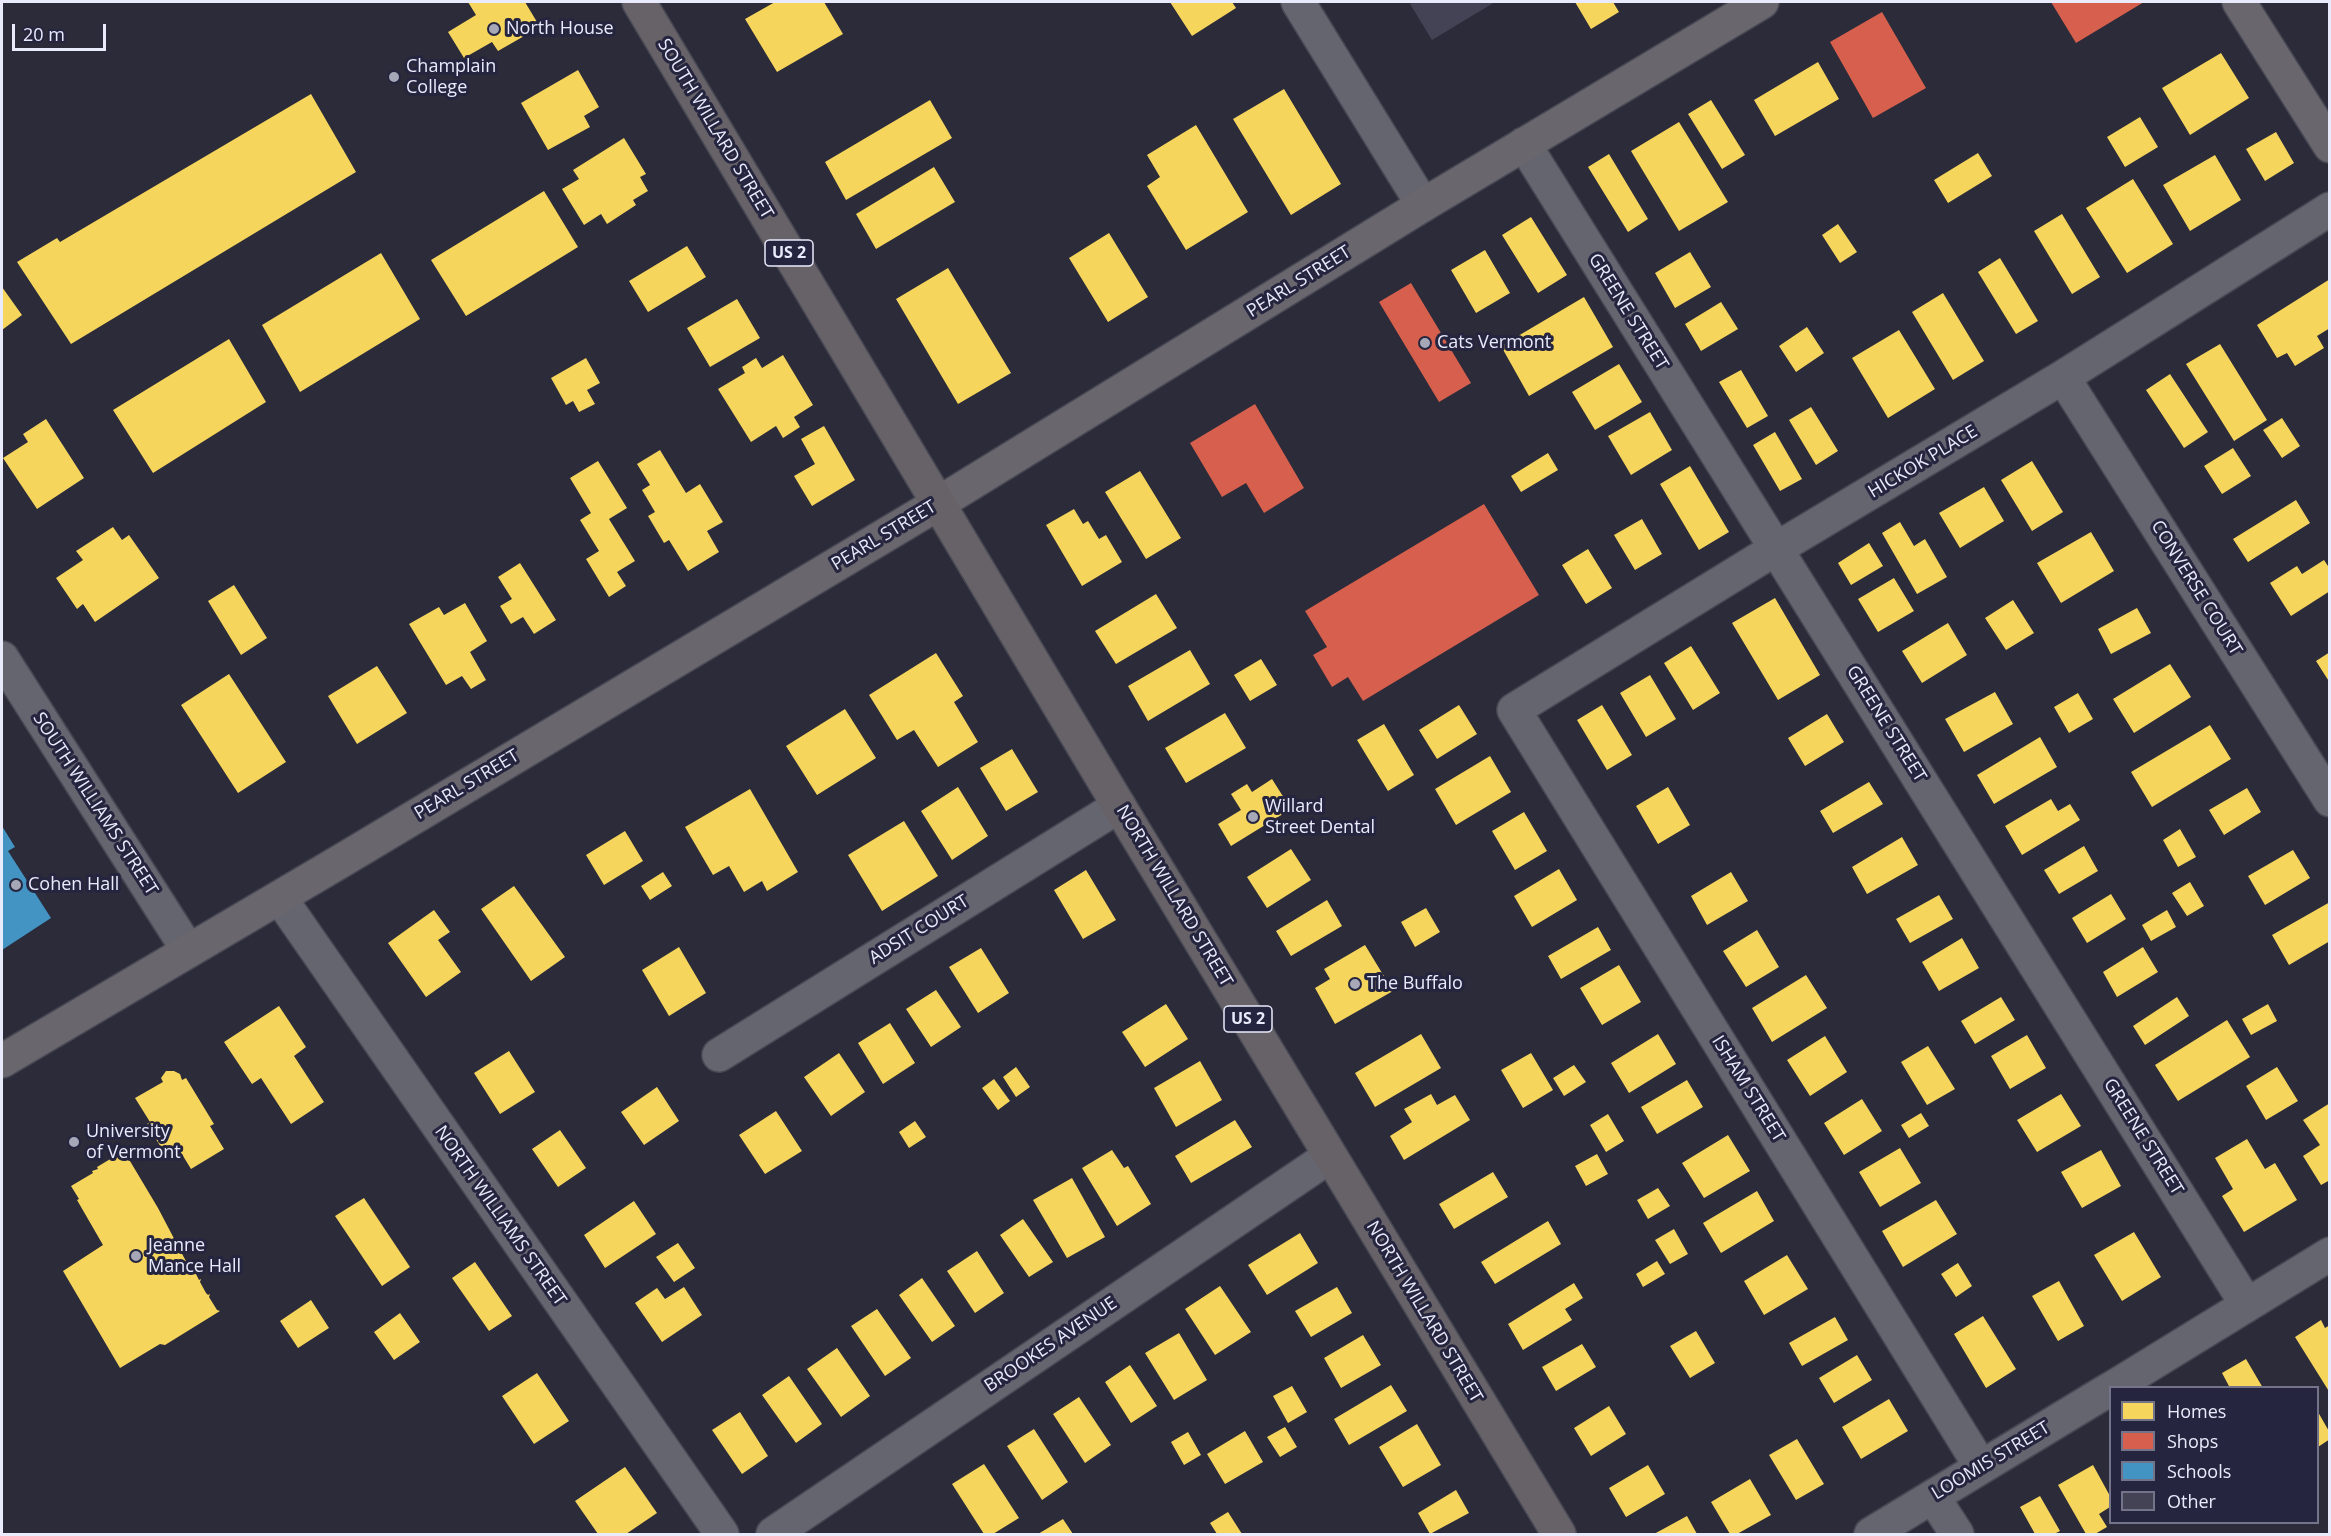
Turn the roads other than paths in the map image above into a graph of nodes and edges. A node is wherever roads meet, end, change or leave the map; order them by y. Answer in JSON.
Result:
{"nodes":[{"id":1,"x":639,"y":2,"type":"edge"},
{"id":2,"x":1298,"y":2,"type":"edge"},
{"id":3,"x":1762,"y":2,"type":"edge"},
{"id":4,"x":2240,"y":2,"type":"edge"},
{"id":5,"x":1524,"y":144,"type":"junction"},
{"id":6,"x":2330,"y":146,"type":"edge"},
{"id":7,"x":1423,"y":205,"type":"junction"},
{"id":8,"x":2330,"y":209,"type":"edge"},
{"id":9,"x":2062,"y":377,"type":"junction"},
{"id":10,"x":939,"y":503,"type":"junction"},
{"id":11,"x":1777,"y":549,"type":"junction"},
{"id":12,"x":2,"y":658,"type":"edge"},
{"id":13,"x":1514,"y":710,"type":"joint"},
{"id":14,"x":2330,"y":800,"type":"edge"},
{"id":15,"x":1119,"y":806,"type":"junction"},
{"id":16,"x":280,"y":898,"type":"junction"},
{"id":17,"x":188,"y":950,"type":"junction"},
{"id":18,"x":719,"y":1055,"type":"dead end"},
{"id":19,"x":2,"y":1061,"type":"edge"},
{"id":20,"x":1330,"y":1156,"type":"junction"},
{"id":21,"x":2330,"y":1254,"type":"edge"},
{"id":22,"x":2247,"y":1305,"type":"junction"},
{"id":23,"x":2114,"y":1386,"type":"edge"},
{"id":24,"x":2109,"y":1389,"type":"edge"},
{"id":25,"x":1982,"y":1467,"type":"junction"},
{"id":26,"x":1933,"y":1497,"type":"junction"},
{"id":27,"x":722,"y":1534,"type":"edge"},
{"id":28,"x":772,"y":1534,"type":"edge"},
{"id":29,"x":1559,"y":1534,"type":"edge"},
{"id":30,"x":1871,"y":1534,"type":"edge"},
{"id":31,"x":1957,"y":1534,"type":"edge"}],
"edges":[{"from":1,"to":10,"type":"main road","name":"SOUTH WILLARD STREET","number":"US 2"},
{"from":2,"to":7,"type":"street"},
{"from":3,"to":5,"type":"main road","name":"PEARL STREET"},
{"from":4,"to":6,"type":"main road"},
{"from":5,"to":7,"type":"main road","name":"PEARL STREET"},
{"from":5,"to":11,"type":"street","name":"GREENE STREET"},
{"from":7,"to":10,"type":"main road","name":"PEARL STREET"},
{"from":8,"to":9,"type":"street","name":"HICKOK PLACE"},
{"from":9,"to":11,"type":"street","name":"HICKOK PLACE"},
{"from":9,"to":14,"type":"street","name":"CONVERSE COURT"},
{"from":10,"to":15,"type":"main road","name":"NORTH WILLARD STREET","number":"US 2"},
{"from":10,"to":16,"type":"main road","name":"PEARL STREET"},
{"from":11,"to":13,"type":"street","name":"HICKOK PLACE"},
{"from":11,"to":22,"type":"street","name":"GREENE STREET"},
{"from":12,"to":17,"type":"street","name":"SOUTH WILLIAMS STREET"},
{"from":13,"to":25,"type":"street","name":"ISHAM STREET"},
{"from":15,"to":18,"type":"street","name":"ADSIT COURT"},
{"from":15,"to":20,"type":"main road","name":"NORTH WILLARD STREET","number":"US 2"},
{"from":16,"to":17,"type":"main road","name":"PEARL STREET"},
{"from":16,"to":27,"type":"street","name":"NORTH WILLIAMS STREET"},
{"from":17,"to":19,"type":"main road","name":"PEARL STREET"},
{"from":20,"to":28,"type":"street","name":"BROOKES AVENUE"},
{"from":20,"to":29,"type":"main road","name":"NORTH WILLARD STREET","number":"US 2"},
{"from":21,"to":22,"type":"street","name":"LOOMIS STREET"},
{"from":22,"to":23,"type":"street","name":"LOOMIS STREET"},
{"from":24,"to":25,"type":"street","name":"LOOMIS STREET"},
{"from":25,"to":26,"type":"street","name":"LOOMIS STREET"},
{"from":26,"to":30,"type":"street","name":"LOOMIS STREET"},
{"from":26,"to":31,"type":"street"}]}
